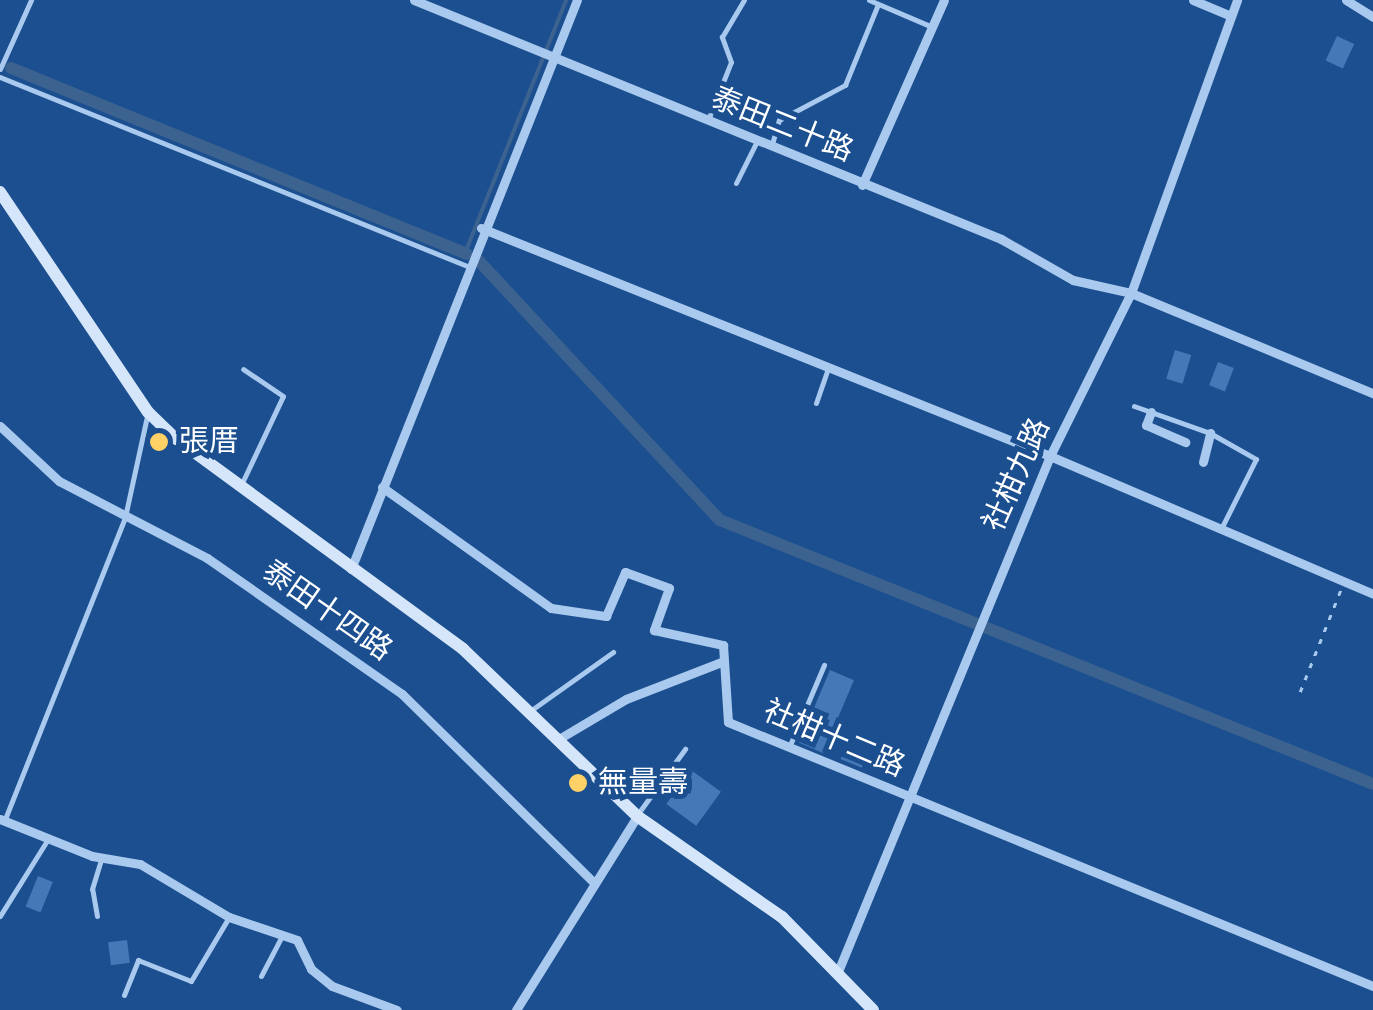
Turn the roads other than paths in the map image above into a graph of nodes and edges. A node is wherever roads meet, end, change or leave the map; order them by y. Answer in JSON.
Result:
{"nodes":[{"id":1,"x":31,"y":0,"type":"edge"},
{"id":2,"x":414,"y":0,"type":"edge"},
{"id":3,"x":576,"y":0,"type":"edge"},
{"id":4,"x":744,"y":0,"type":"edge"},
{"id":5,"x":869,"y":0,"type":"edge"},
{"id":6,"x":944,"y":0,"type":"edge"},
{"id":7,"x":1193,"y":0,"type":"edge"},
{"id":8,"x":1237,"y":0,"type":"edge"},
{"id":9,"x":1346,"y":0,"type":"edge"},
{"id":10,"x":878,"y":4,"type":"junction"},
{"id":11,"x":1231,"y":16,"type":"junction"},
{"id":12,"x":1373,"y":17,"type":"edge"},
{"id":13,"x":933,"y":27,"type":"junction"},
{"id":14,"x":554,"y":56,"type":"junction"},
{"id":15,"x":0,"y":73,"type":"edge"},
{"id":16,"x":707,"y":122,"type":"junction"},
{"id":17,"x":757,"y":140,"type":"junction"},
{"id":18,"x":772,"y":145,"type":"junction"},
{"id":19,"x":736,"y":183,"type":"dead end"},
{"id":20,"x":862,"y":186,"type":"junction"},
{"id":21,"x":0,"y":192,"type":"edge"},
{"id":22,"x":482,"y":228,"type":"junction"},
{"id":23,"x":467,"y":266,"type":"junction"},
{"id":24,"x":1130,"y":292,"type":"junction"},
{"id":25,"x":829,"y":368,"type":"junction"},
{"id":26,"x":243,"y":369,"type":"dead end"},
{"id":27,"x":1373,"y":393,"type":"edge"},
{"id":28,"x":816,"y":403,"type":"dead end"},
{"id":29,"x":1134,"y":406,"type":"dead end"},
{"id":30,"x":148,"y":412,"type":"junction"},
{"id":31,"x":1150,"y":412,"type":"junction"},
{"id":32,"x":0,"y":426,"type":"edge"},
{"id":33,"x":1210,"y":433,"type":"junction"},
{"id":34,"x":1185,"y":442,"type":"dead end"},
{"id":35,"x":1050,"y":456,"type":"junction"},
{"id":36,"x":1203,"y":462,"type":"dead end"},
{"id":37,"x":382,"y":487,"type":"junction"},
{"id":38,"x":240,"y":488,"type":"junction"},
{"id":39,"x":125,"y":516,"type":"junction"},
{"id":40,"x":1222,"y":527,"type":"junction"},
{"id":41,"x":351,"y":569,"type":"junction"},
{"id":42,"x":1373,"y":594,"type":"edge"},
{"id":43,"x":613,"y":652,"type":"dead end"},
{"id":44,"x":724,"y":661,"type":"junction"},
{"id":45,"x":824,"y":665,"type":"dead end"},
{"id":46,"x":528,"y":712,"type":"junction"},
{"id":47,"x":556,"y":740,"type":"junction"},
{"id":48,"x":790,"y":747,"type":"junction"},
{"id":49,"x":686,"y":749,"type":"dead end"},
{"id":50,"x":910,"y":798,"type":"junction"},
{"id":51,"x":637,"y":816,"type":"junction"},
{"id":52,"x":2,"y":821,"type":"edge"},
{"id":53,"x":48,"y":839,"type":"junction"},
{"id":54,"x":102,"y":857,"type":"junction"},
{"id":55,"x":592,"y":881,"type":"junction"},
{"id":56,"x":0,"y":916,"type":"edge"},
{"id":57,"x":96,"y":916,"type":"dead end"},
{"id":58,"x":230,"y":917,"type":"junction"},
{"id":59,"x":283,"y":934,"type":"junction"},
{"id":60,"x":839,"y":969,"type":"junction"},
{"id":61,"x":261,"y":976,"type":"dead end"},
{"id":62,"x":1373,"y":986,"type":"edge"},
{"id":63,"x":124,"y":995,"type":"dead end"},
{"id":64,"x":397,"y":1010,"type":"edge"},
{"id":65,"x":516,"y":1010,"type":"edge"},
{"id":66,"x":873,"y":1010,"type":"edge"}],
"edges":[{"from":1,"to":15,"type":"lane"},
{"from":2,"to":14,"type":"street","name":"泰田二十路"},
{"from":3,"to":14,"type":"street"},
{"from":4,"to":16,"type":"lane"},
{"from":5,"to":10,"type":"lane"},
{"from":6,"to":13,"type":"street"},
{"from":7,"to":11,"type":"street"},
{"from":8,"to":11,"type":"street","name":"社柑九路"},
{"from":9,"to":12,"type":"street"},
{"from":10,"to":13,"type":"lane"},
{"from":10,"to":18,"type":"lane"},
{"from":11,"to":24,"type":"street","name":"社柑九路"},
{"from":13,"to":20,"type":"street"},
{"from":14,"to":16,"type":"street","name":"泰田二十路"},
{"from":14,"to":22,"type":"street"},
{"from":15,"to":23,"type":"lane"},
{"from":16,"to":17,"type":"street","name":"泰田二十路"},
{"from":17,"to":18,"type":"street","name":"泰田二十路"},
{"from":17,"to":19,"type":"lane"},
{"from":18,"to":20,"type":"street","name":"泰田二十路"},
{"from":20,"to":24,"type":"street","name":"泰田二十路"},
{"from":21,"to":30,"type":"street"},
{"from":22,"to":23,"type":"street"},
{"from":22,"to":25,"type":"street"},
{"from":23,"to":37,"type":"street"},
{"from":24,"to":27,"type":"street","name":"泰田二十路"},
{"from":24,"to":35,"type":"street","name":"社柑九路"},
{"from":25,"to":28,"type":"lane"},
{"from":25,"to":35,"type":"street"},
{"from":26,"to":38,"type":"lane"},
{"from":29,"to":31,"type":"lane"},
{"from":30,"to":38,"type":"street"},
{"from":30,"to":39,"type":"lane"},
{"from":31,"to":33,"type":"lane"},
{"from":31,"to":34,"type":"street"},
{"from":32,"to":39,"type":"street","name":"泰田十四路"},
{"from":33,"to":36,"type":"street"},
{"from":33,"to":40,"type":"lane"},
{"from":35,"to":40,"type":"street"},
{"from":35,"to":50,"type":"street","name":"社柑九路"},
{"from":37,"to":41,"type":"street"},
{"from":37,"to":44,"type":"street"},
{"from":38,"to":41,"type":"street"},
{"from":39,"to":52,"type":"lane"},
{"from":39,"to":55,"type":"street","name":"泰田十四路"},
{"from":40,"to":42,"type":"street"},
{"from":41,"to":46,"type":"street"},
{"from":43,"to":46,"type":"lane"},
{"from":44,"to":47,"type":"street"},
{"from":44,"to":48,"type":"street","name":"社柑十二路"},
{"from":45,"to":48,"type":"lane"},
{"from":46,"to":47,"type":"street"},
{"from":47,"to":51,"type":"street"},
{"from":48,"to":50,"type":"street","name":"社柑十二路"},
{"from":49,"to":51,"type":"lane"},
{"from":50,"to":60,"type":"street","name":"社柑九路"},
{"from":50,"to":62,"type":"street","name":"社柑十二路"},
{"from":51,"to":55,"type":"street"},
{"from":51,"to":60,"type":"street"},
{"from":52,"to":53,"type":"street"},
{"from":53,"to":54,"type":"street"},
{"from":53,"to":56,"type":"lane"},
{"from":54,"to":57,"type":"lane"},
{"from":54,"to":58,"type":"street"},
{"from":55,"to":65,"type":"street"},
{"from":58,"to":59,"type":"street"},
{"from":58,"to":63,"type":"lane"},
{"from":59,"to":61,"type":"lane"},
{"from":59,"to":64,"type":"street"},
{"from":60,"to":66,"type":"street"}]}
